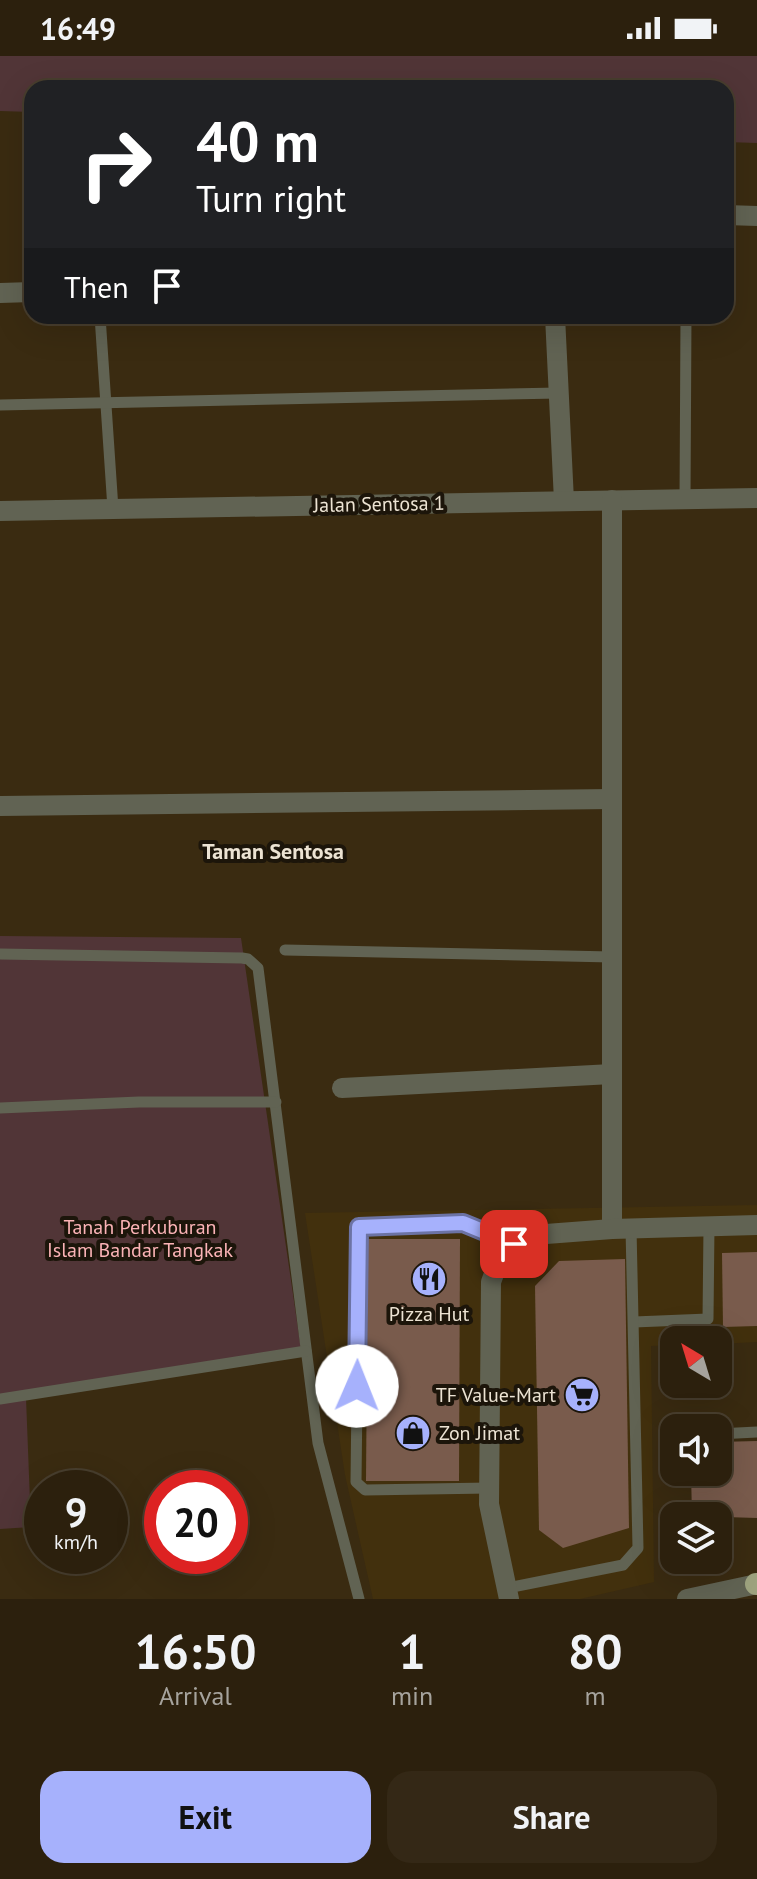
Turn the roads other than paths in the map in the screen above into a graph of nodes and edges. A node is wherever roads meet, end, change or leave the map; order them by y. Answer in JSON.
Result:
{"nodes":[{"id":1,"x":734,"y":215,"type":"edge"},
{"id":2,"x":757,"y":216,"type":"edge"},
{"id":3,"x":24,"y":292,"type":"edge"},
{"id":4,"x":0,"y":293,"type":"edge"},
{"id":5,"x":100,"y":324,"type":"edge"},
{"id":6,"x":555,"y":324,"type":"edge"},
{"id":7,"x":686,"y":324,"type":"edge"},
{"id":8,"x":558,"y":393,"type":"junction"},
{"id":9,"x":105,"y":403,"type":"junction"},
{"id":10,"x":0,"y":405,"type":"edge"},
{"id":11,"x":757,"y":498,"type":"edge"},
{"id":12,"x":685,"y":499,"type":"junction"},
{"id":13,"x":612,"y":500,"type":"junction"},
{"id":14,"x":564,"y":501,"type":"junction"},
{"id":15,"x":113,"y":509,"type":"junction"},
{"id":16,"x":0,"y":511,"type":"edge"},
{"id":17,"x":612,"y":799,"type":"junction"},
{"id":18,"x":0,"y":806,"type":"edge"},
{"id":19,"x":285,"y":950,"type":"dead end"},
{"id":20,"x":0,"y":954,"type":"edge"},
{"id":21,"x":612,"y":957,"type":"junction"},
{"id":22,"x":612,"y":1074,"type":"junction"},
{"id":23,"x":342,"y":1088,"type":"dead end"},
{"id":24,"x":276,"y":1102,"type":"junction"},
{"id":25,"x":0,"y":1108,"type":"edge"},
{"id":26,"x":757,"y":1225,"type":"edge"},
{"id":27,"x":709,"y":1227,"type":"junction"},
{"id":28,"x":622,"y":1228,"type":"junction"},
{"id":29,"x":514,"y":1244,"type":"junction"},
{"id":30,"x":634,"y":1322,"type":"junction"},
{"id":31,"x":306,"y":1351,"type":"junction"},
{"id":32,"x":0,"y":1399,"type":"edge"},
{"id":33,"x":757,"y":1432,"type":"edge"},
{"id":34,"x":732,"y":1433,"type":"edge"},
{"id":35,"x":489,"y":1488,"type":"junction"},
{"id":36,"x":757,"y":1584,"type":"edge"},
{"id":37,"x":508,"y":1593,"type":"edge"},
{"id":38,"x":359,"y":1599,"type":"edge"},
{"id":39,"x":687,"y":1599,"type":"edge"}],
"edges":[{"from":1,"to":2,"type":"street"},
{"from":3,"to":4,"type":"street"},
{"from":5,"to":9,"type":"lane"},
{"from":6,"to":8,"type":"street"},
{"from":7,"to":12,"type":"lane"},
{"from":8,"to":9,"type":"lane"},
{"from":8,"to":14,"type":"street"},
{"from":9,"to":10,"type":"lane"},
{"from":9,"to":15,"type":"lane"},
{"from":11,"to":12,"type":"street","name":"Jalan Sentosa 1"},
{"from":12,"to":13,"type":"street","name":"Jalan Sentosa 1"},
{"from":13,"to":14,"type":"street","name":"Jalan Sentosa 1"},
{"from":13,"to":17,"type":"street"},
{"from":14,"to":15,"type":"street","name":"Jalan Sentosa 1"},
{"from":15,"to":16,"type":"street","name":"Jalan Sentosa 1"},
{"from":17,"to":18,"type":"street"},
{"from":17,"to":21,"type":"street"},
{"from":19,"to":21,"type":"lane"},
{"from":20,"to":24,"type":"lane"},
{"from":21,"to":22,"type":"street"},
{"from":22,"to":23,"type":"street"},
{"from":22,"to":28,"type":"street"},
{"from":24,"to":25,"type":"lane"},
{"from":24,"to":31,"type":"lane"},
{"from":26,"to":27,"type":"street"},
{"from":27,"to":28,"type":"street"},
{"from":27,"to":30,"type":"lane"},
{"from":28,"to":29,"type":"street"},
{"from":28,"to":30,"type":"lane"},
{"from":29,"to":35,"type":"street"},
{"from":29,"to":35,"type":"lane"},
{"from":30,"to":37,"type":"lane"},
{"from":31,"to":32,"type":"lane"},
{"from":31,"to":38,"type":"lane"},
{"from":33,"to":34,"type":"lane"},
{"from":35,"to":37,"type":"street"},
{"from":36,"to":39,"type":"street"}]}
